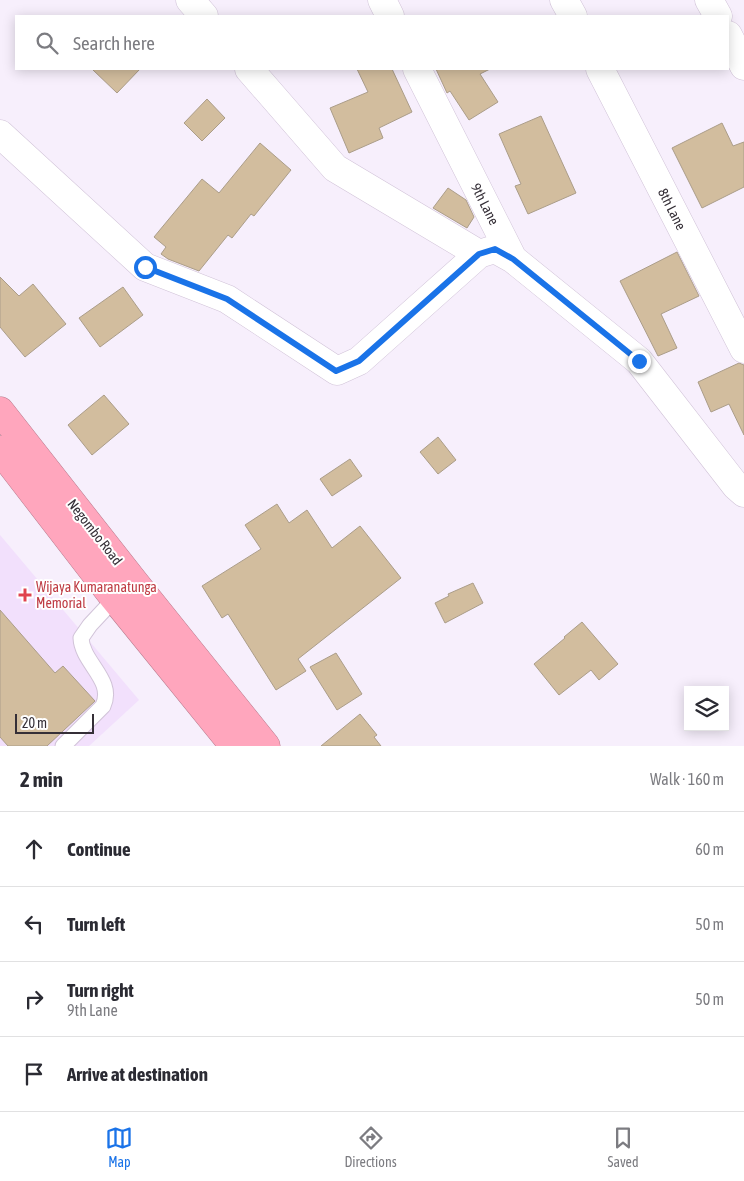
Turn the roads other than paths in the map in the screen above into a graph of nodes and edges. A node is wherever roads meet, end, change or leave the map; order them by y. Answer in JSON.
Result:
{"nodes":[{"id":1,"x":190,"y":0,"type":"edge"},
{"id":2,"x":382,"y":0,"type":"edge"},
{"id":3,"x":564,"y":0,"type":"edge"},
{"id":4,"x":709,"y":0,"type":"edge"},
{"id":5,"x":203,"y":15,"type":"edge"},
{"id":6,"x":390,"y":15,"type":"edge"},
{"id":7,"x":572,"y":15,"type":"edge"},
{"id":8,"x":717,"y":15,"type":"edge"},
{"id":9,"x":729,"y":37,"type":"edge"},
{"id":10,"x":744,"y":66,"type":"edge"},
{"id":11,"x":250,"y":70,"type":"edge"},
{"id":12,"x":418,"y":70,"type":"edge"},
{"id":13,"x":601,"y":70,"type":"edge"},
{"id":14,"x":0,"y":134,"type":"edge"},
{"id":15,"x":479,"y":254,"type":"junction"},
{"id":16,"x":513,"y":259,"type":"junction"},
{"id":17,"x":744,"y":349,"type":"edge"},
{"id":18,"x":0,"y":411,"type":"edge"},
{"id":19,"x":0,"y":450,"type":"edge"},
{"id":20,"x":744,"y":493,"type":"edge"},
{"id":21,"x":124,"y":590,"type":"junction"},
{"id":22,"x":63,"y":746,"type":"edge"},
{"id":23,"x":234,"y":746,"type":"edge"},
{"id":24,"x":266,"y":746,"type":"edge"}],
"edges":[{"from":1,"to":5,"type":"street"},
{"from":2,"to":6,"type":"street"},
{"from":3,"to":7,"type":"street"},
{"from":4,"to":8,"type":"street"},
{"from":9,"to":10,"type":"street"},
{"from":11,"to":15,"type":"street"},
{"from":12,"to":16,"type":"street","name":"9th Lane"},
{"from":13,"to":17,"type":"street","name":"8th Lane"},
{"from":14,"to":15,"type":"street"},
{"from":15,"to":16,"type":"street"},
{"from":16,"to":20,"type":"street","name":"9th Lane"},
{"from":18,"to":21,"type":"highway","name":"Negombo Road"},
{"from":19,"to":21,"type":"highway","name":"Negombo Road"},
{"from":21,"to":22,"type":"lane"},
{"from":21,"to":23,"type":"highway","name":"Negombo Road"},
{"from":21,"to":24,"type":"highway","name":"Negombo Road"}]}
